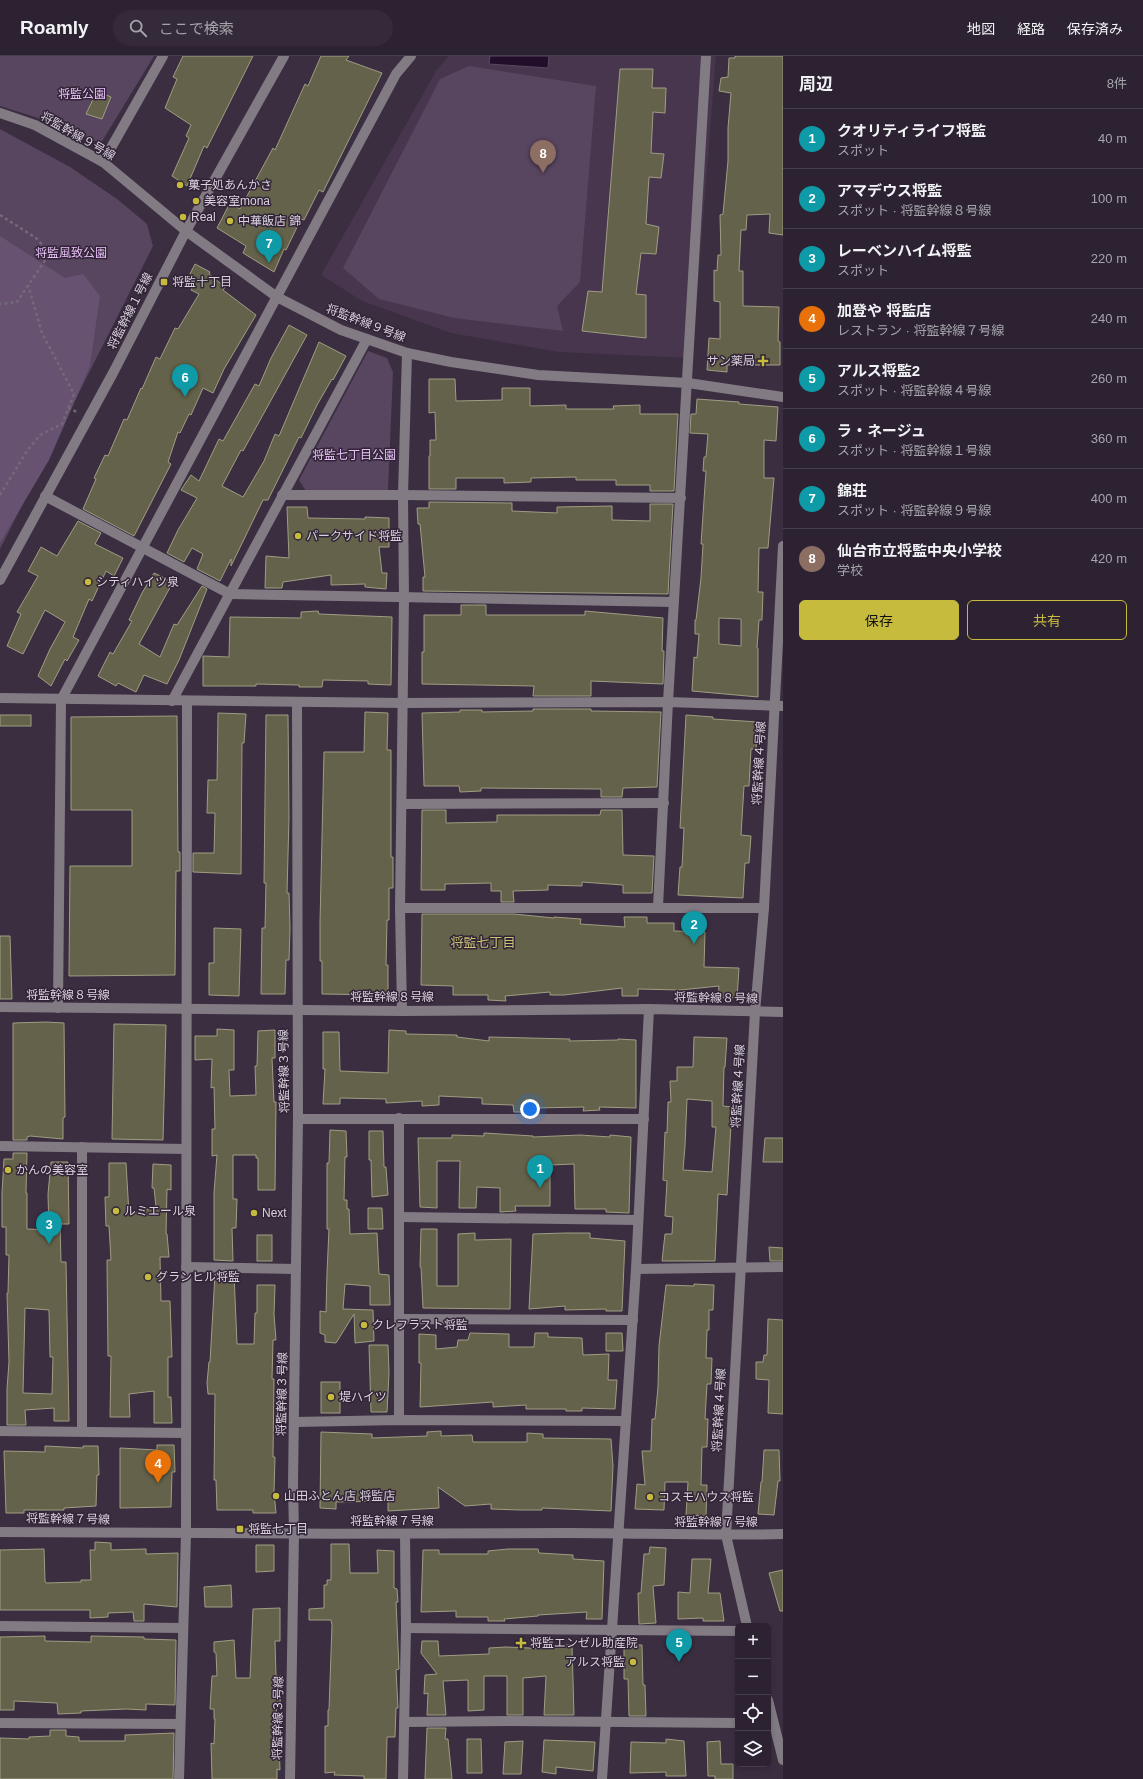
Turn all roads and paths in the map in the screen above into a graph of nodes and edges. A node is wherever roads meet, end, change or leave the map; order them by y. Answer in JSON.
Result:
{"nodes":[{"id":1,"x":163,"y":56,"type":"edge"},
{"id":2,"x":284,"y":56,"type":"edge"},
{"id":3,"x":411,"y":56,"type":"edge"},
{"id":4,"x":706,"y":56,"type":"edge"},
{"id":5,"x":0,"y":113,"type":"edge"},
{"id":6,"x":103,"y":162,"type":"junction"},
{"id":7,"x":0,"y":215,"type":"edge"},
{"id":8,"x":186,"y":231,"type":"junction"},
{"id":9,"x":28,"y":285,"type":"junction"},
{"id":10,"x":277,"y":297,"type":"junction"},
{"id":11,"x":0,"y":304,"type":"edge"},
{"id":12,"x":367,"y":339,"type":"junction"},
{"id":13,"x":407,"y":353,"type":"junction"},
{"id":14,"x":688,"y":383,"type":"junction"},
{"id":15,"x":783,"y":397,"type":"edge"},
{"id":16,"x":403,"y":494,"type":"junction"},
{"id":17,"x":0,"y":495,"type":"edge"},
{"id":18,"x":282,"y":495,"type":"junction"},
{"id":19,"x":45,"y":496,"type":"junction"},
{"id":20,"x":680,"y":498,"type":"junction"},
{"id":21,"x":783,"y":546,"type":"edge"},
{"id":22,"x":142,"y":548,"type":"junction"},
{"id":23,"x":0,"y":580,"type":"edge"},
{"id":24,"x":230,"y":594,"type":"junction"},
{"id":25,"x":404,"y":598,"type":"junction"},
{"id":26,"x":674,"y":602,"type":"junction"},
{"id":27,"x":0,"y":698,"type":"edge"},
{"id":28,"x":61,"y":700,"type":"junction"},
{"id":29,"x":172,"y":701,"type":"junction"},
{"id":30,"x":187,"y":701,"type":"junction"},
{"id":31,"x":297,"y":702,"type":"junction"},
{"id":32,"x":668,"y":702,"type":"junction"},
{"id":33,"x":403,"y":703,"type":"junction"},
{"id":34,"x":779,"y":706,"type":"edge"},
{"id":35,"x":664,"y":802,"type":"junction"},
{"id":36,"x":402,"y":804,"type":"junction"},
{"id":37,"x":658,"y":906,"type":"junction"},
{"id":38,"x":400,"y":908,"type":"junction"},
{"id":39,"x":764,"y":908,"type":"junction"},
{"id":40,"x":0,"y":1008,"type":"edge"},
{"id":41,"x":58,"y":1008,"type":"junction"},
{"id":42,"x":186,"y":1008,"type":"junction"},
{"id":43,"x":649,"y":1009,"type":"junction"},
{"id":44,"x":296,"y":1010,"type":"junction"},
{"id":45,"x":402,"y":1011,"type":"junction"},
{"id":46,"x":755,"y":1012,"type":"junction"},
{"id":47,"x":783,"y":1012,"type":"edge"},
{"id":48,"x":399,"y":1118,"type":"junction"},
{"id":49,"x":298,"y":1119,"type":"junction"},
{"id":50,"x":644,"y":1119,"type":"junction"},
{"id":51,"x":0,"y":1146,"type":"edge"},
{"id":52,"x":82,"y":1147,"type":"junction"},
{"id":53,"x":186,"y":1149,"type":"junction"},
{"id":54,"x":400,"y":1217,"type":"junction"},
{"id":55,"x":638,"y":1220,"type":"junction"},
{"id":56,"x":186,"y":1267,"type":"junction"},
{"id":57,"x":740,"y":1267,"type":"junction"},
{"id":58,"x":783,"y":1267,"type":"edge"},
{"id":59,"x":296,"y":1269,"type":"junction"},
{"id":60,"x":636,"y":1269,"type":"junction"},
{"id":61,"x":400,"y":1319,"type":"junction"},
{"id":62,"x":633,"y":1320,"type":"junction"},
{"id":63,"x":399,"y":1420,"type":"junction"},
{"id":64,"x":626,"y":1421,"type":"junction"},
{"id":65,"x":295,"y":1422,"type":"junction"},
{"id":66,"x":0,"y":1431,"type":"edge"},
{"id":67,"x":82,"y":1431,"type":"junction"},
{"id":68,"x":185,"y":1433,"type":"junction"},
{"id":69,"x":0,"y":1532,"type":"edge"},
{"id":70,"x":294,"y":1533,"type":"junction"},
{"id":71,"x":619,"y":1533,"type":"junction"},
{"id":72,"x":186,"y":1534,"type":"junction"},
{"id":73,"x":405,"y":1534,"type":"junction"},
{"id":74,"x":783,"y":1534,"type":"edge"},
{"id":75,"x":726,"y":1536,"type":"junction"},
{"id":76,"x":746,"y":1623,"type":"edge"},
{"id":77,"x":0,"y":1626,"type":"edge"},
{"id":78,"x":183,"y":1628,"type":"junction"},
{"id":79,"x":406,"y":1628,"type":"junction"},
{"id":80,"x":613,"y":1630,"type":"junction"},
{"id":81,"x":735,"y":1631,"type":"edge"},
{"id":82,"x":404,"y":1722,"type":"junction"},
{"id":83,"x":606,"y":1722,"type":"junction"},
{"id":84,"x":0,"y":1723,"type":"edge"},
{"id":85,"x":735,"y":1723,"type":"edge"},
{"id":86,"x":771,"y":1723,"type":"edge"},
{"id":87,"x":180,"y":1724,"type":"junction"},
{"id":88,"x":783,"y":1760,"type":"edge"},
{"id":89,"x":179,"y":1779,"type":"edge"},
{"id":90,"x":290,"y":1779,"type":"edge"},
{"id":91,"x":403,"y":1779,"type":"edge"},
{"id":92,"x":602,"y":1779,"type":"edge"}],
"edges":[{"from":1,"to":6,"type":"street"},
{"from":2,"to":8,"type":"street","name":"将監幹線１号線"},
{"from":3,"to":10,"type":"street"},
{"from":4,"to":14,"type":"street"},
{"from":5,"to":6,"type":"street","name":"将監幹線９号線"},
{"from":6,"to":8,"type":"street","name":"将監幹線９号線"},
{"from":7,"to":9,"type":"path"},
{"from":8,"to":10,"type":"street","name":"将監幹線９号線"},
{"from":8,"to":19,"type":"street","name":"将監幹線１号線"},
{"from":9,"to":11,"type":"path"},
{"from":9,"to":17,"type":"path"},
{"from":10,"to":12,"type":"street","name":"将監幹線９号線"},
{"from":10,"to":22,"type":"street"},
{"from":12,"to":13,"type":"street","name":"将監幹線９号線"},
{"from":12,"to":18,"type":"street"},
{"from":13,"to":14,"type":"street","name":"将監幹線９号線"},
{"from":13,"to":16,"type":"street"},
{"from":14,"to":15,"type":"street","name":"将監幹線９号線"},
{"from":14,"to":20,"type":"street"},
{"from":16,"to":18,"type":"street"},
{"from":16,"to":20,"type":"street"},
{"from":16,"to":25,"type":"street"},
{"from":18,"to":24,"type":"street"},
{"from":19,"to":22,"type":"street"},
{"from":19,"to":23,"type":"street","name":"将監幹線１号線"},
{"from":20,"to":26,"type":"street"},
{"from":21,"to":34,"type":"street","name":"将監幹線４号線"},
{"from":22,"to":24,"type":"street"},
{"from":22,"to":28,"type":"street"},
{"from":24,"to":25,"type":"street"},
{"from":24,"to":29,"type":"street"},
{"from":25,"to":26,"type":"street"},
{"from":25,"to":33,"type":"street"},
{"from":26,"to":32,"type":"street"},
{"from":27,"to":28,"type":"street"},
{"from":28,"to":29,"type":"street"},
{"from":28,"to":41,"type":"street"},
{"from":29,"to":30,"type":"street"},
{"from":30,"to":31,"type":"street"},
{"from":30,"to":42,"type":"street"},
{"from":31,"to":33,"type":"street"},
{"from":31,"to":44,"type":"street","name":"将監幹線３号線"},
{"from":32,"to":33,"type":"street"},
{"from":32,"to":34,"type":"street"},
{"from":32,"to":35,"type":"street"},
{"from":33,"to":36,"type":"street"},
{"from":34,"to":39,"type":"street","name":"将監幹線４号線"},
{"from":35,"to":36,"type":"street"},
{"from":35,"to":37,"type":"street"},
{"from":36,"to":38,"type":"street"},
{"from":37,"to":38,"type":"street"},
{"from":37,"to":39,"type":"street"},
{"from":38,"to":45,"type":"street"},
{"from":39,"to":46,"type":"street","name":"将監幹線４号線"},
{"from":40,"to":41,"type":"street","name":"将監幹線８号線"},
{"from":41,"to":42,"type":"street","name":"将監幹線８号線"},
{"from":42,"to":44,"type":"street","name":"将監幹線８号線"},
{"from":42,"to":53,"type":"street"},
{"from":43,"to":45,"type":"street","name":"将監幹線８号線"},
{"from":43,"to":46,"type":"street","name":"将監幹線８号線"},
{"from":43,"to":50,"type":"street"},
{"from":44,"to":45,"type":"street","name":"将監幹線８号線"},
{"from":44,"to":49,"type":"street","name":"将監幹線３号線"},
{"from":46,"to":47,"type":"street","name":"将監幹線８号線"},
{"from":46,"to":57,"type":"street","name":"将監幹線４号線"},
{"from":48,"to":49,"type":"street"},
{"from":48,"to":50,"type":"street"},
{"from":48,"to":54,"type":"street"},
{"from":49,"to":59,"type":"street","name":"将監幹線３号線"},
{"from":50,"to":55,"type":"street"},
{"from":51,"to":52,"type":"street"},
{"from":52,"to":53,"type":"street"},
{"from":52,"to":67,"type":"street"},
{"from":53,"to":56,"type":"street"},
{"from":54,"to":55,"type":"street"},
{"from":54,"to":61,"type":"street"},
{"from":55,"to":60,"type":"street"},
{"from":56,"to":59,"type":"street"},
{"from":56,"to":68,"type":"street"},
{"from":57,"to":58,"type":"street"},
{"from":57,"to":60,"type":"street"},
{"from":57,"to":75,"type":"street","name":"将監幹線４号線"},
{"from":59,"to":65,"type":"street","name":"将監幹線３号線"},
{"from":60,"to":62,"type":"street"},
{"from":61,"to":62,"type":"street"},
{"from":61,"to":63,"type":"street"},
{"from":62,"to":64,"type":"street"},
{"from":63,"to":64,"type":"street"},
{"from":63,"to":65,"type":"street"},
{"from":64,"to":71,"type":"street"},
{"from":65,"to":70,"type":"street","name":"将監幹線３号線"},
{"from":66,"to":67,"type":"street"},
{"from":67,"to":68,"type":"street"},
{"from":68,"to":72,"type":"street"},
{"from":69,"to":72,"type":"street","name":"将監幹線７号線"},
{"from":70,"to":72,"type":"street","name":"将監幹線７号線"},
{"from":70,"to":73,"type":"street","name":"将監幹線７号線"},
{"from":70,"to":90,"type":"street","name":"将監幹線３号線"},
{"from":71,"to":73,"type":"street","name":"将監幹線７号線"},
{"from":71,"to":75,"type":"street","name":"将監幹線７号線"},
{"from":71,"to":80,"type":"street"},
{"from":72,"to":78,"type":"street"},
{"from":73,"to":79,"type":"street"},
{"from":74,"to":75,"type":"street","name":"将監幹線７号線"},
{"from":75,"to":76,"type":"street","name":"将監幹線４号線"},
{"from":77,"to":78,"type":"street"},
{"from":78,"to":87,"type":"street"},
{"from":79,"to":80,"type":"street"},
{"from":79,"to":82,"type":"street"},
{"from":80,"to":81,"type":"street"},
{"from":80,"to":83,"type":"street"},
{"from":82,"to":83,"type":"street"},
{"from":82,"to":91,"type":"street"},
{"from":83,"to":85,"type":"street"},
{"from":83,"to":92,"type":"street"},
{"from":84,"to":87,"type":"street"},
{"from":86,"to":88,"type":"street"},
{"from":87,"to":89,"type":"street"}]}
